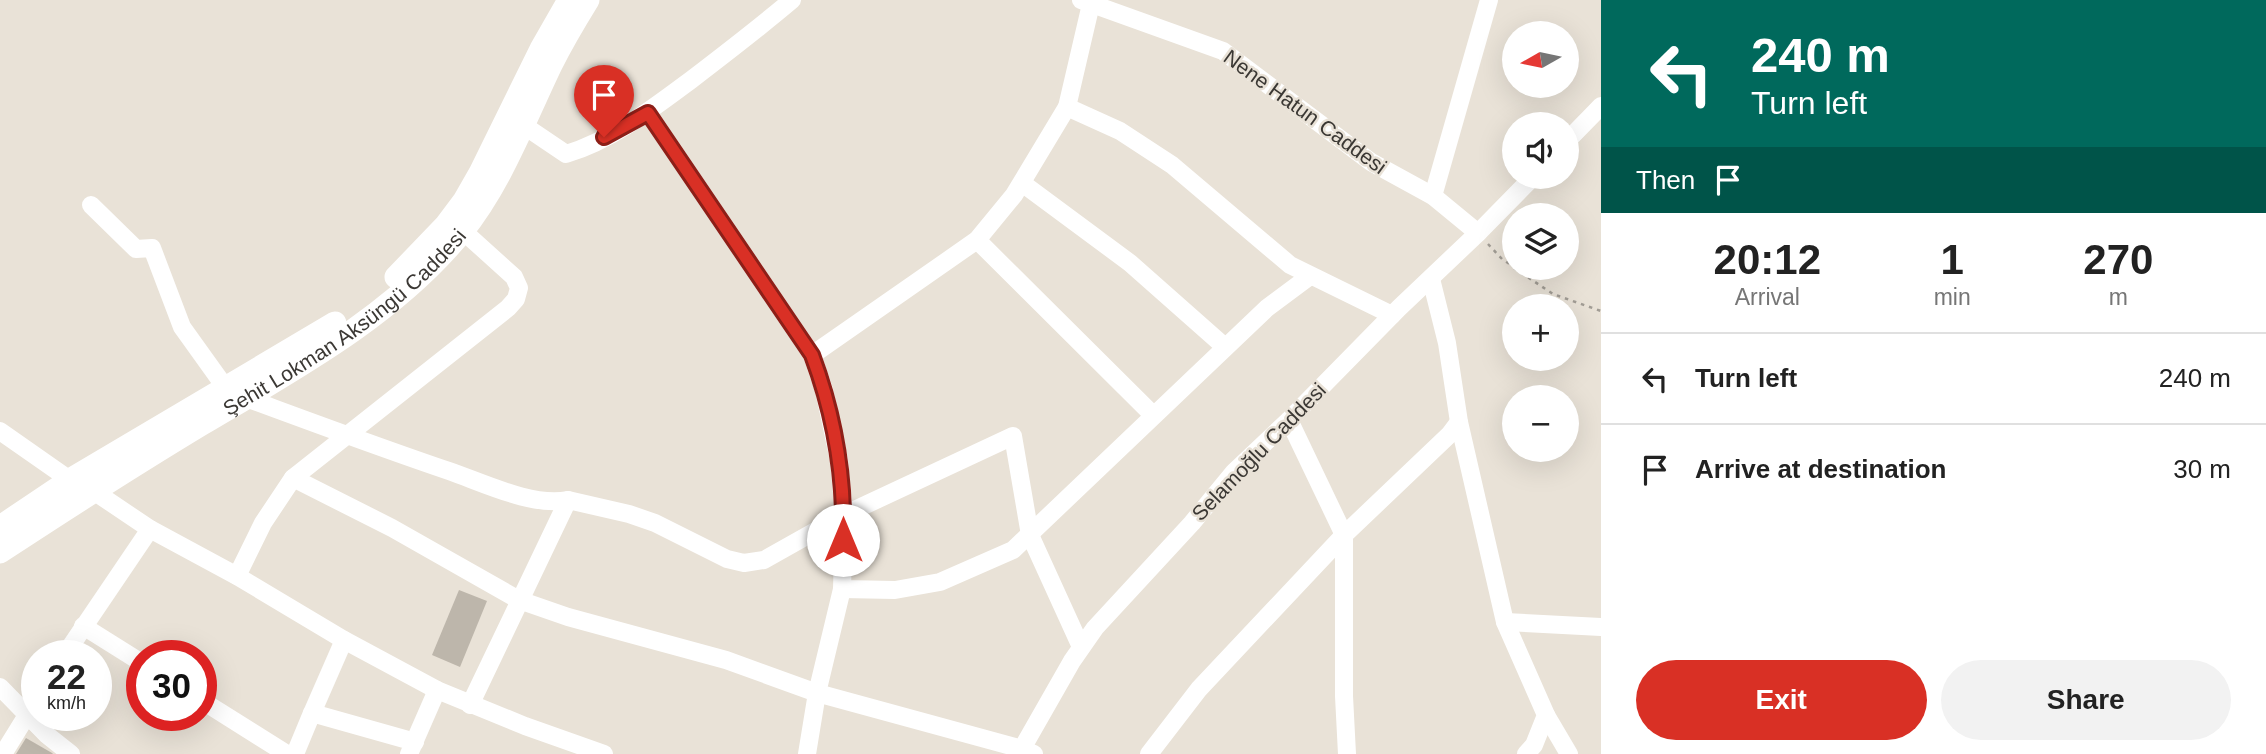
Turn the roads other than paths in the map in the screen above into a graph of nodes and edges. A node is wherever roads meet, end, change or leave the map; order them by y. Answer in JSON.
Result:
{"nodes":[{"id":1,"x":569,"y":0,"type":"edge"},
{"id":2,"x":588,"y":0,"type":"edge"},
{"id":3,"x":792,"y":0,"type":"edge"},
{"id":4,"x":1489,"y":0,"type":"edge"},
{"id":5,"x":1086,"y":2,"type":"edge"},
{"id":6,"x":1601,"y":106,"type":"edge"},
{"id":7,"x":1067,"y":107,"type":"junction"},
{"id":8,"x":648,"y":113,"type":"junction"},
{"id":9,"x":523,"y":125,"type":"junction"},
{"id":10,"x":1579,"y":129,"type":"edge"},
{"id":11,"x":1023,"y":183,"type":"junction"},
{"id":12,"x":1521,"y":189,"type":"edge"},
{"id":13,"x":1433,"y":196,"type":"junction"},
{"id":14,"x":91,"y":205,"type":"dead end"},
{"id":15,"x":463,"y":231,"type":"junction"},
{"id":16,"x":1478,"y":233,"type":"junction"},
{"id":17,"x":977,"y":240,"type":"junction"},
{"id":18,"x":1310,"y":276,"type":"junction"},
{"id":19,"x":1431,"y":279,"type":"junction"},
{"id":20,"x":1391,"y":315,"type":"junction"},
{"id":21,"x":1225,"y":347,"type":"junction"},
{"id":22,"x":812,"y":355,"type":"junction"},
{"id":23,"x":225,"y":387,"type":"junction"},
{"id":24,"x":246,"y":398,"type":"junction"},
{"id":25,"x":1153,"y":415,"type":"junction"},
{"id":26,"x":1289,"y":420,"type":"junction"},
{"id":27,"x":1458,"y":422,"type":"junction"},
{"id":28,"x":0,"y":431,"type":"edge"},
{"id":29,"x":347,"y":436,"type":"junction"},
{"id":30,"x":293,"y":478,"type":"junction"},
{"id":31,"x":71,"y":480,"type":"junction"},
{"id":32,"x":92,"y":491,"type":"junction"},
{"id":33,"x":568,"y":500,"type":"junction"},
{"id":34,"x":844,"y":515,"type":"junction"},
{"id":35,"x":0,"y":527,"type":"edge"},
{"id":36,"x":150,"y":529,"type":"junction"},
{"id":37,"x":1030,"y":535,"type":"junction"},
{"id":38,"x":1344,"y":535,"type":"junction"},
{"id":39,"x":0,"y":552,"type":"edge"},
{"id":40,"x":237,"y":576,"type":"junction"},
{"id":41,"x":842,"y":589,"type":"junction"},
{"id":42,"x":519,"y":600,"type":"junction"},
{"id":43,"x":1505,"y":622,"type":"junction"},
{"id":44,"x":83,"y":626,"type":"junction"},
{"id":45,"x":1601,"y":626,"type":"edge"},
{"id":46,"x":74,"y":640,"type":"edge"},
{"id":47,"x":344,"y":640,"type":"junction"},
{"id":48,"x":1081,"y":647,"type":"junction"},
{"id":49,"x":126,"y":653,"type":"edge"},
{"id":50,"x":0,"y":687,"type":"edge"},
{"id":51,"x":437,"y":690,"type":"junction"},
{"id":52,"x":817,"y":694,"type":"junction"},
{"id":53,"x":470,"y":705,"type":"junction"},
{"id":54,"x":21,"y":710,"type":"edge"},
{"id":55,"x":217,"y":710,"type":"edge"},
{"id":56,"x":312,"y":713,"type":"junction"},
{"id":57,"x":1546,"y":715,"type":"junction"},
{"id":58,"x":21,"y":726,"type":"edge"},
{"id":59,"x":44,"y":731,"type":"edge"},
{"id":60,"x":412,"y":748,"type":"edge"},
{"id":61,"x":1025,"y":752,"type":"edge"},
{"id":62,"x":3,"y":754,"type":"edge"},
{"id":63,"x":71,"y":754,"type":"edge"},
{"id":64,"x":287,"y":754,"type":"edge"},
{"id":65,"x":295,"y":754,"type":"edge"},
{"id":66,"x":604,"y":754,"type":"edge"},
{"id":67,"x":807,"y":754,"type":"edge"},
{"id":68,"x":1149,"y":754,"type":"edge"},
{"id":69,"x":1347,"y":754,"type":"edge"},
{"id":70,"x":1526,"y":754,"type":"edge"},
{"id":71,"x":1569,"y":754,"type":"edge"}],
"edges":[{"from":1,"to":23,"type":"main road","name":"Şehit Lokman Aksüngü Caddesi"},
{"from":2,"to":9,"type":"main road","name":"Şehit Lokman Aksüngü Caddesi"},
{"from":3,"to":8,"type":"street"},
{"from":4,"to":13,"type":"street"},
{"from":5,"to":7,"type":"street"},
{"from":5,"to":13,"type":"street","name":"Nene Hatun Caddesi"},
{"from":6,"to":10,"type":"street"},
{"from":7,"to":11,"type":"street"},
{"from":7,"to":18,"type":"street"},
{"from":8,"to":9,"type":"street"},
{"from":8,"to":22,"type":"street"},
{"from":9,"to":15,"type":"main road","name":"Şehit Lokman Aksüngü Caddesi"},
{"from":11,"to":17,"type":"street"},
{"from":11,"to":21,"type":"street"},
{"from":12,"to":16,"type":"street","name":"Selamoğlu Caddesi"},
{"from":13,"to":16,"type":"street","name":"Nene Hatun Caddesi"},
{"from":14,"to":23,"type":"street"},
{"from":15,"to":24,"type":"main road","name":"Şehit Lokman Aksüngü Caddesi"},
{"from":15,"to":29,"type":"street"},
{"from":16,"to":19,"type":"street","name":"Selamoğlu Caddesi"},
{"from":17,"to":22,"type":"street"},
{"from":17,"to":25,"type":"street"},
{"from":18,"to":20,"type":"street"},
{"from":18,"to":21,"type":"street"},
{"from":19,"to":20,"type":"street","name":"Selamoğlu Caddesi"},
{"from":19,"to":27,"type":"street"},
{"from":20,"to":26,"type":"street","name":"Selamoğlu Caddesi"},
{"from":21,"to":25,"type":"street"},
{"from":22,"to":34,"type":"street"},
{"from":23,"to":31,"type":"main road","name":"Şehit Lokman Aksüngü Caddesi"},
{"from":24,"to":29,"type":"street"},
{"from":24,"to":32,"type":"main road","name":"Şehit Lokman Aksüngü Caddesi"},
{"from":25,"to":37,"type":"street"},
{"from":26,"to":38,"type":"street"},
{"from":26,"to":48,"type":"street","name":"Selamoğlu Caddesi"},
{"from":27,"to":38,"type":"street"},
{"from":27,"to":43,"type":"street"},
{"from":28,"to":31,"type":"street"},
{"from":29,"to":30,"type":"street"},
{"from":29,"to":33,"type":"street"},
{"from":30,"to":40,"type":"street"},
{"from":30,"to":42,"type":"street"},
{"from":31,"to":35,"type":"main road","name":"Şehit Lokman Aksüngü Caddesi"},
{"from":32,"to":36,"type":"street"},
{"from":32,"to":39,"type":"main road","name":"Şehit Lokman Aksüngü Caddesi"},
{"from":33,"to":34,"type":"street"},
{"from":33,"to":42,"type":"street"},
{"from":34,"to":37,"type":"street"},
{"from":34,"to":41,"type":"street"},
{"from":36,"to":40,"type":"street"},
{"from":36,"to":44,"type":"street"},
{"from":37,"to":41,"type":"street"},
{"from":37,"to":48,"type":"street"},
{"from":38,"to":68,"type":"street"},
{"from":38,"to":69,"type":"street"},
{"from":40,"to":47,"type":"street"},
{"from":41,"to":52,"type":"street"},
{"from":42,"to":52,"type":"street"},
{"from":42,"to":53,"type":"street"},
{"from":43,"to":45,"type":"street"},
{"from":43,"to":57,"type":"street"},
{"from":44,"to":46,"type":"street"},
{"from":44,"to":49,"type":"street"},
{"from":47,"to":51,"type":"street"},
{"from":47,"to":56,"type":"street"},
{"from":48,"to":61,"type":"street","name":"Selamoğlu Caddesi"},
{"from":50,"to":54,"type":"street"},
{"from":51,"to":53,"type":"street"},
{"from":51,"to":60,"type":"street"},
{"from":52,"to":61,"type":"street"},
{"from":52,"to":67,"type":"street"},
{"from":53,"to":66,"type":"street"},
{"from":55,"to":64,"type":"street"},
{"from":56,"to":60,"type":"street"},
{"from":56,"to":65,"type":"street"},
{"from":57,"to":70,"type":"street"},
{"from":57,"to":71,"type":"street"},
{"from":58,"to":62,"type":"street"},
{"from":59,"to":63,"type":"street"}]}
